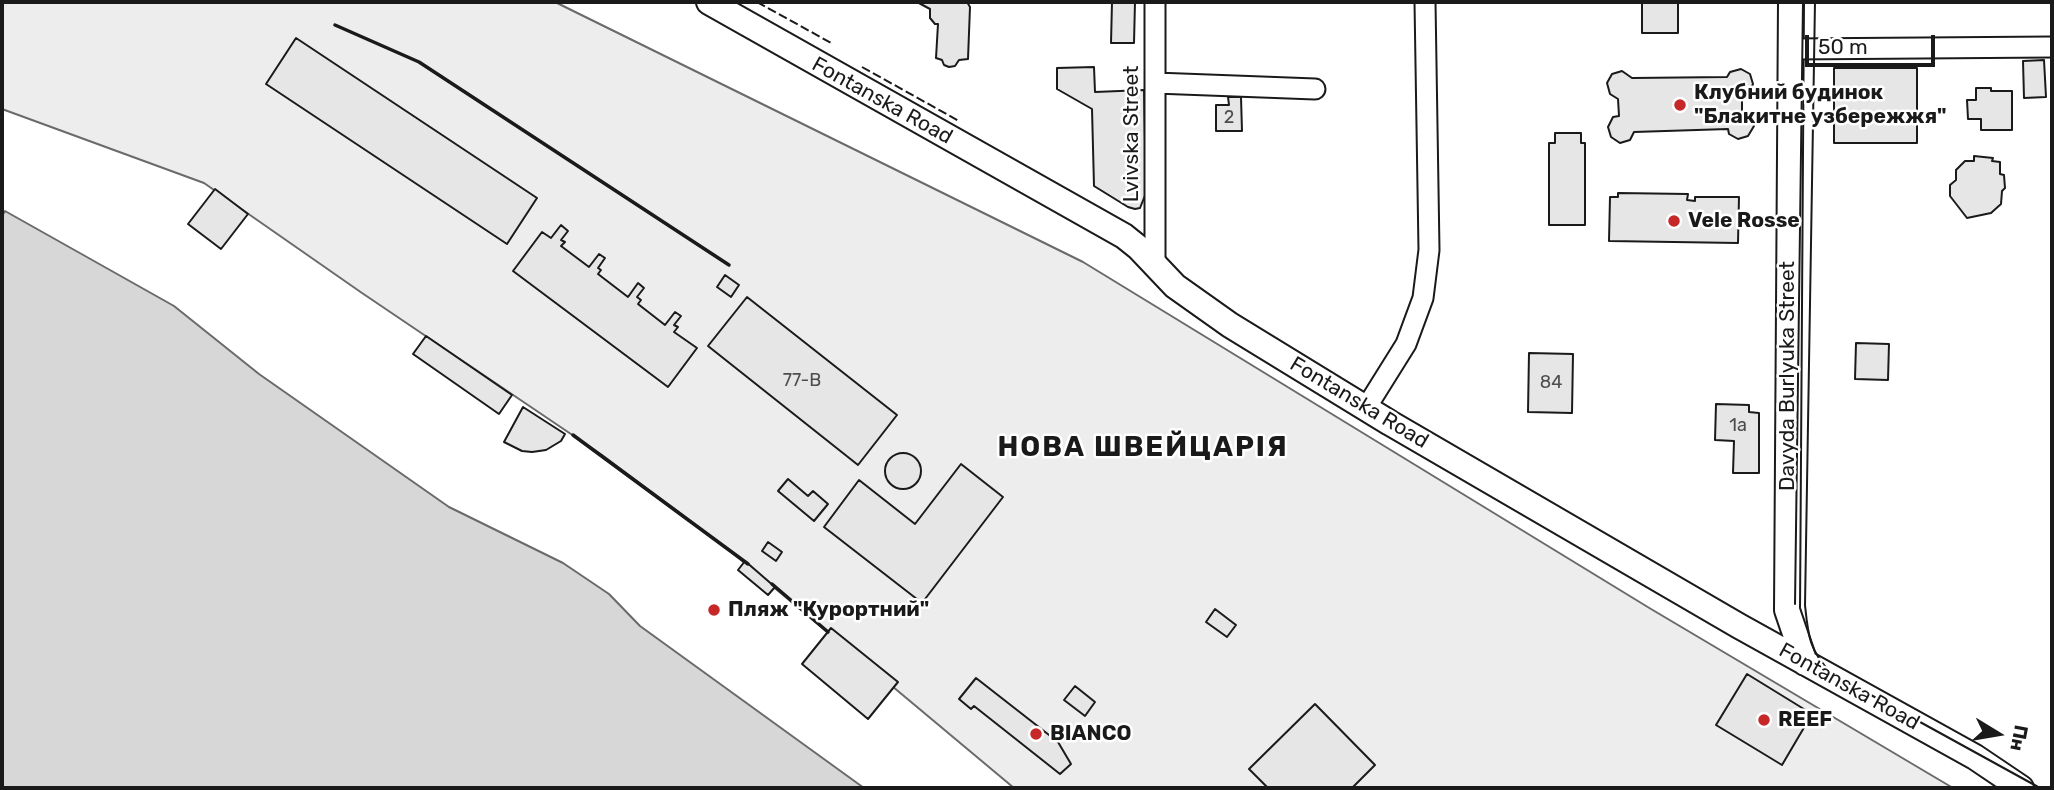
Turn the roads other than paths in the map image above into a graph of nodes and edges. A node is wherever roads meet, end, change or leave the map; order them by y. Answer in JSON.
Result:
{"nodes":[{"id":1,"x":709,"y":2,"type":"edge"},
{"id":2,"x":1154,"y":2,"type":"edge"},
{"id":3,"x":1425,"y":2,"type":"edge"},
{"id":4,"x":1791,"y":2,"type":"edge"},
{"id":5,"x":2052,"y":47,"type":"edge"},
{"id":6,"x":1792,"y":49,"type":"junction"},
{"id":7,"x":1155,"y":83,"type":"junction"},
{"id":8,"x":1315,"y":89,"type":"dead end"},
{"id":9,"x":1155,"y":267,"type":"junction"},
{"id":10,"x":1366,"y":408,"type":"junction"},
{"id":11,"x":1787,"y":610,"type":"junction"},
{"id":12,"x":1739,"y":626,"type":"junction"},
{"id":13,"x":1805,"y":663,"type":"junction"},
{"id":14,"x":2021,"y":788,"type":"edge"}],
"edges":[{"from":1,"to":9,"type":"main road","name":"Fontanska Road"},
{"from":2,"to":7,"type":"street","name":"Lvivska Street"},
{"from":3,"to":10,"type":"street"},
{"from":4,"to":6,"type":"main road","name":"Davyda Burlyuka Street"},
{"from":5,"to":6,"type":"street"},
{"from":6,"to":11,"type":"main road","name":"Davyda Burlyuka Street"},
{"from":7,"to":8,"type":"street"},
{"from":7,"to":9,"type":"street","name":"Lvivska Street"},
{"from":9,"to":10,"type":"main road","name":"Fontanska Road"},
{"from":10,"to":12,"type":"main road","name":"Fontanska Road"},
{"from":11,"to":12,"type":"main road"},
{"from":11,"to":13,"type":"main road","name":"Davyda Burlyuka Street"},
{"from":12,"to":13,"type":"main road","name":"Fontanska Road"},
{"from":13,"to":14,"type":"main road","name":"Fontanska Road"}]}
